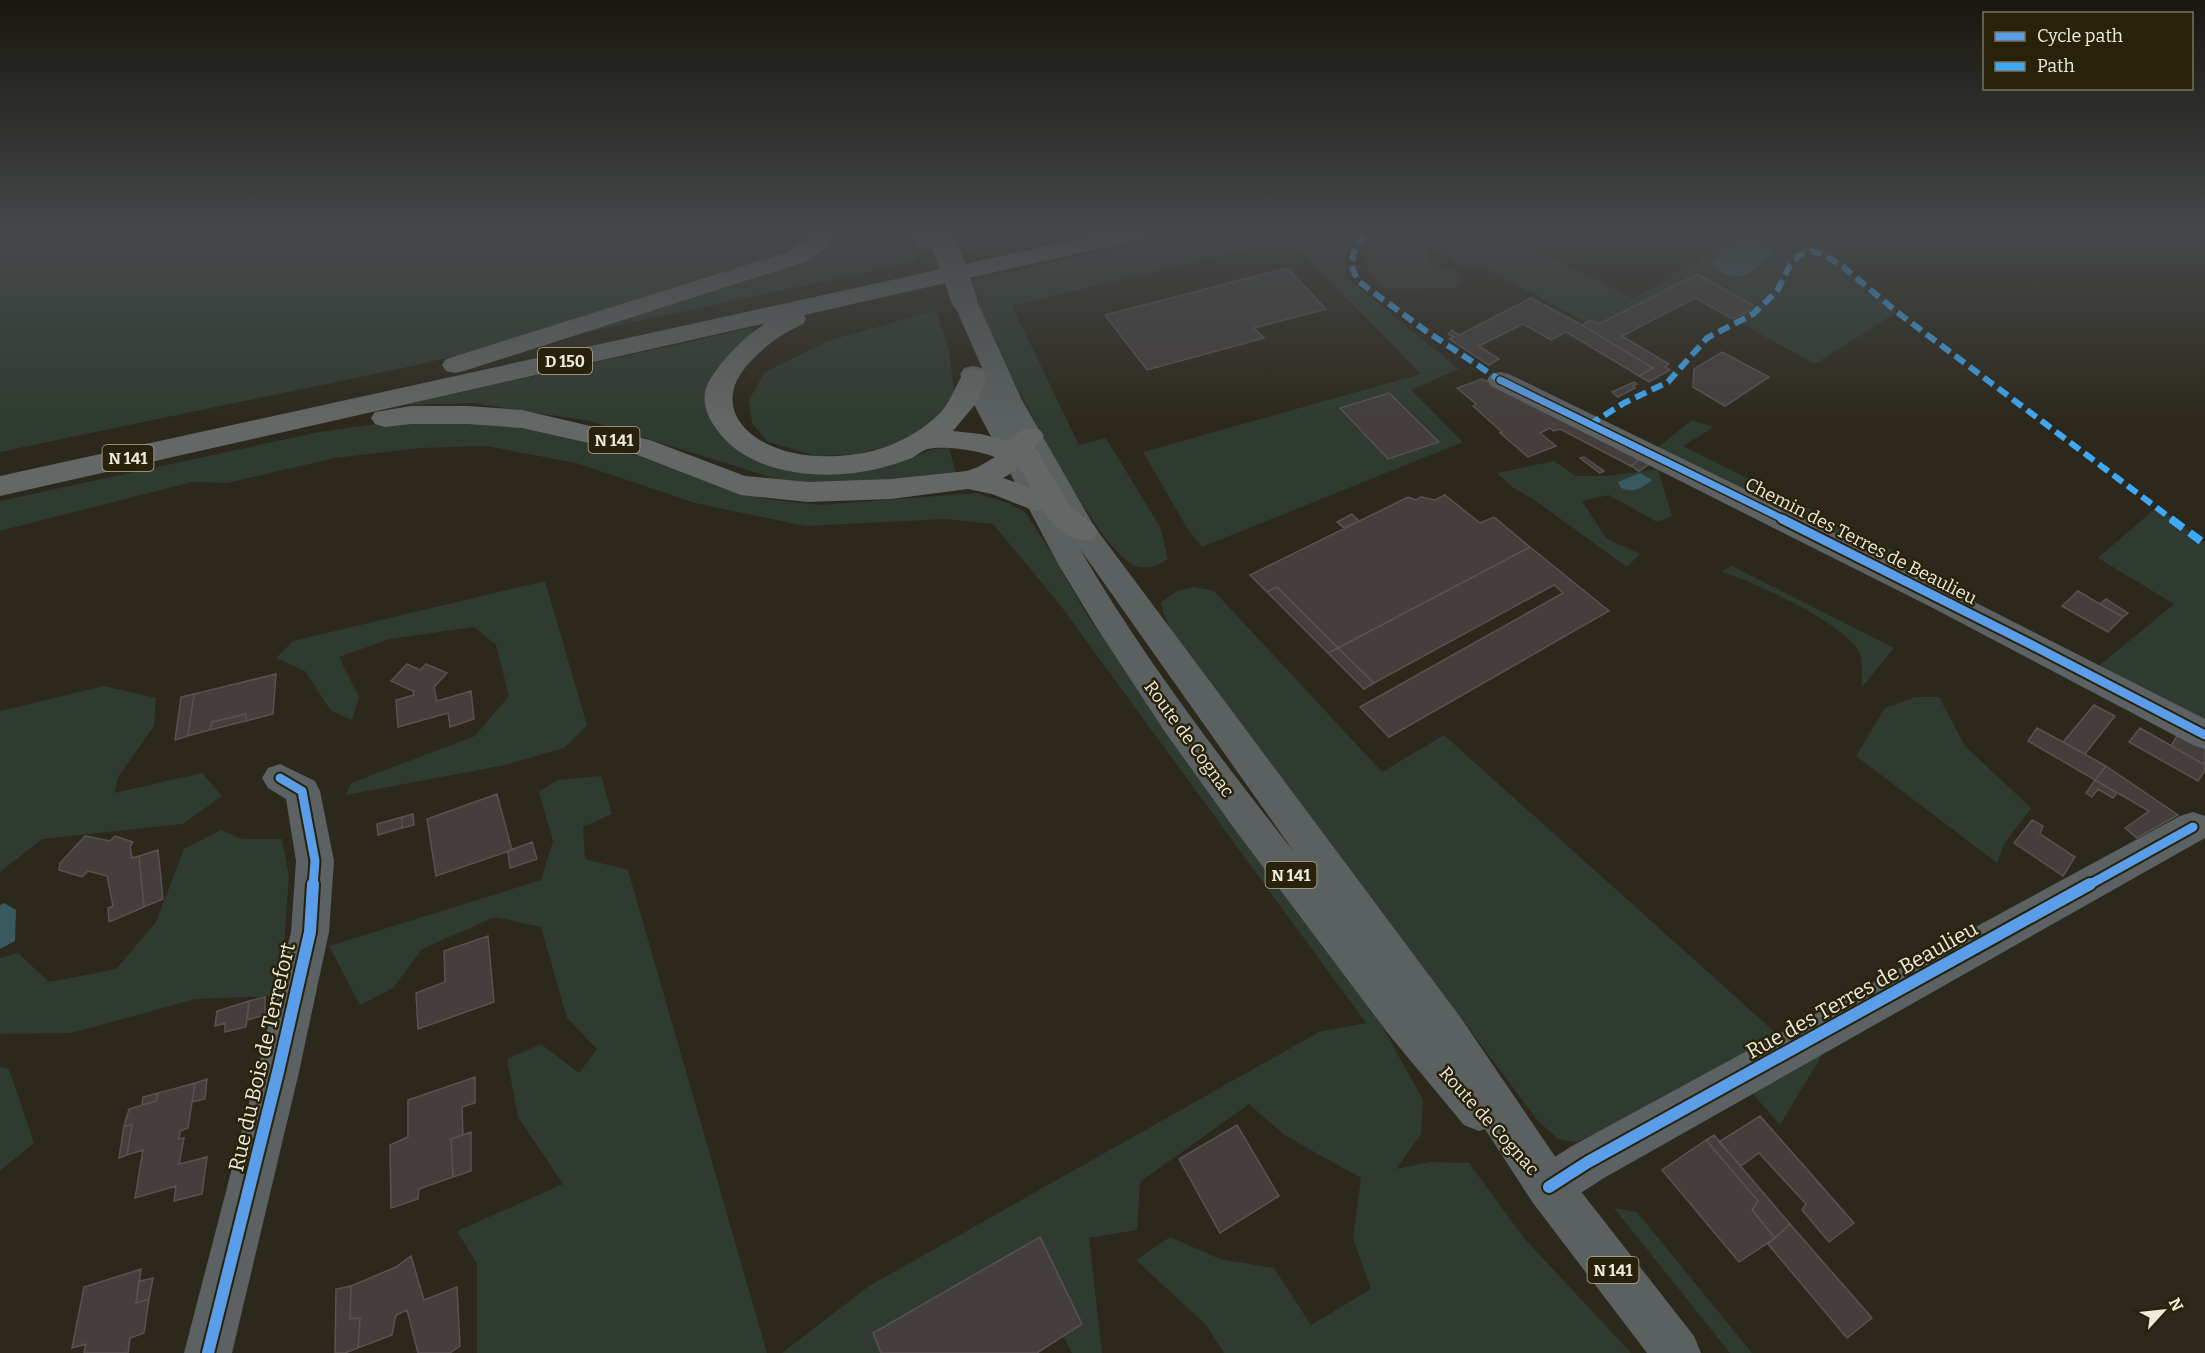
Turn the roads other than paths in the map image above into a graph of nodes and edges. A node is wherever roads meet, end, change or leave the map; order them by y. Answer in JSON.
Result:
{"nodes":[{"id":1,"x":669,"y":297,"type":"edge"},
{"id":2,"x":772,"y":297,"type":"edge"},
{"id":3,"x":851,"y":297,"type":"edge"},
{"id":4,"x":857,"y":297,"type":"edge"},
{"id":5,"x":954,"y":297,"type":"edge"},
{"id":6,"x":955,"y":301,"type":"junction"},
{"id":7,"x":455,"y":365,"type":"junction"},
{"id":8,"x":974,"y":377,"type":"junction"},
{"id":9,"x":1500,"y":380,"type":"dead end"},
{"id":10,"x":255,"y":429,"type":"junction"},
{"id":11,"x":927,"y":440,"type":"junction"},
{"id":12,"x":1021,"y":445,"type":"junction"},
{"id":13,"x":0,"y":465,"type":"edge"},
{"id":14,"x":968,"y":480,"type":"junction"},
{"id":15,"x":0,"y":486,"type":"edge"},
{"id":16,"x":1035,"y":501,"type":"junction"},
{"id":17,"x":1083,"y":532,"type":"joint"},
{"id":18,"x":2205,"y":735,"type":"edge"},
{"id":19,"x":280,"y":778,"type":"dead end"},
{"id":20,"x":2193,"y":827,"type":"dead end"},
{"id":21,"x":1549,"y":1187,"type":"junction"},
{"id":22,"x":208,"y":1353,"type":"edge"},
{"id":23,"x":1677,"y":1353,"type":"edge"}],
"edges":[{"from":1,"to":7,"type":"highway"},
{"from":2,"to":7,"type":"highway","number":"D 150"},
{"from":3,"to":10,"type":"highway","number":"D 150"},
{"from":4,"to":11,"type":"highway"},
{"from":5,"to":6,"type":"main road","name":"Route de Cognac","number":"N 141"},
{"from":6,"to":8,"type":"main road","name":"Route de Cognac","number":"N 141"},
{"from":6,"to":12,"type":"main road","name":"Route de Cognac","number":"N 141"},
{"from":7,"to":13,"type":"highway","number":"N 141"},
{"from":8,"to":11,"type":"highway"},
{"from":8,"to":12,"type":"main road","name":"Route de Cognac","number":"N 141"},
{"from":9,"to":18,"type":"street","name":"Chemin des Terres de Beaulieu"},
{"from":10,"to":14,"type":"highway","number":"N 141"},
{"from":10,"to":15,"type":"highway","number":"N 141"},
{"from":11,"to":12,"type":"highway"},
{"from":12,"to":14,"type":"highway"},
{"from":12,"to":16,"type":"main road","name":"Route de Cognac","number":"N 141"},
{"from":12,"to":17,"type":"highway"},
{"from":14,"to":16,"type":"highway","number":"N 141"},
{"from":16,"to":21,"type":"main road","name":"Route de Cognac","number":"N 141"},
{"from":17,"to":21,"type":"main road","name":"Route de Cognac","number":"N 141"},
{"from":19,"to":22,"type":"street","name":"Rue du Bois de Terrefort"},
{"from":20,"to":21,"type":"street","name":"Rue des Terres de Beaulieu"},
{"from":21,"to":23,"type":"main road","name":"Route de Cognac","number":"N 141"}]}
